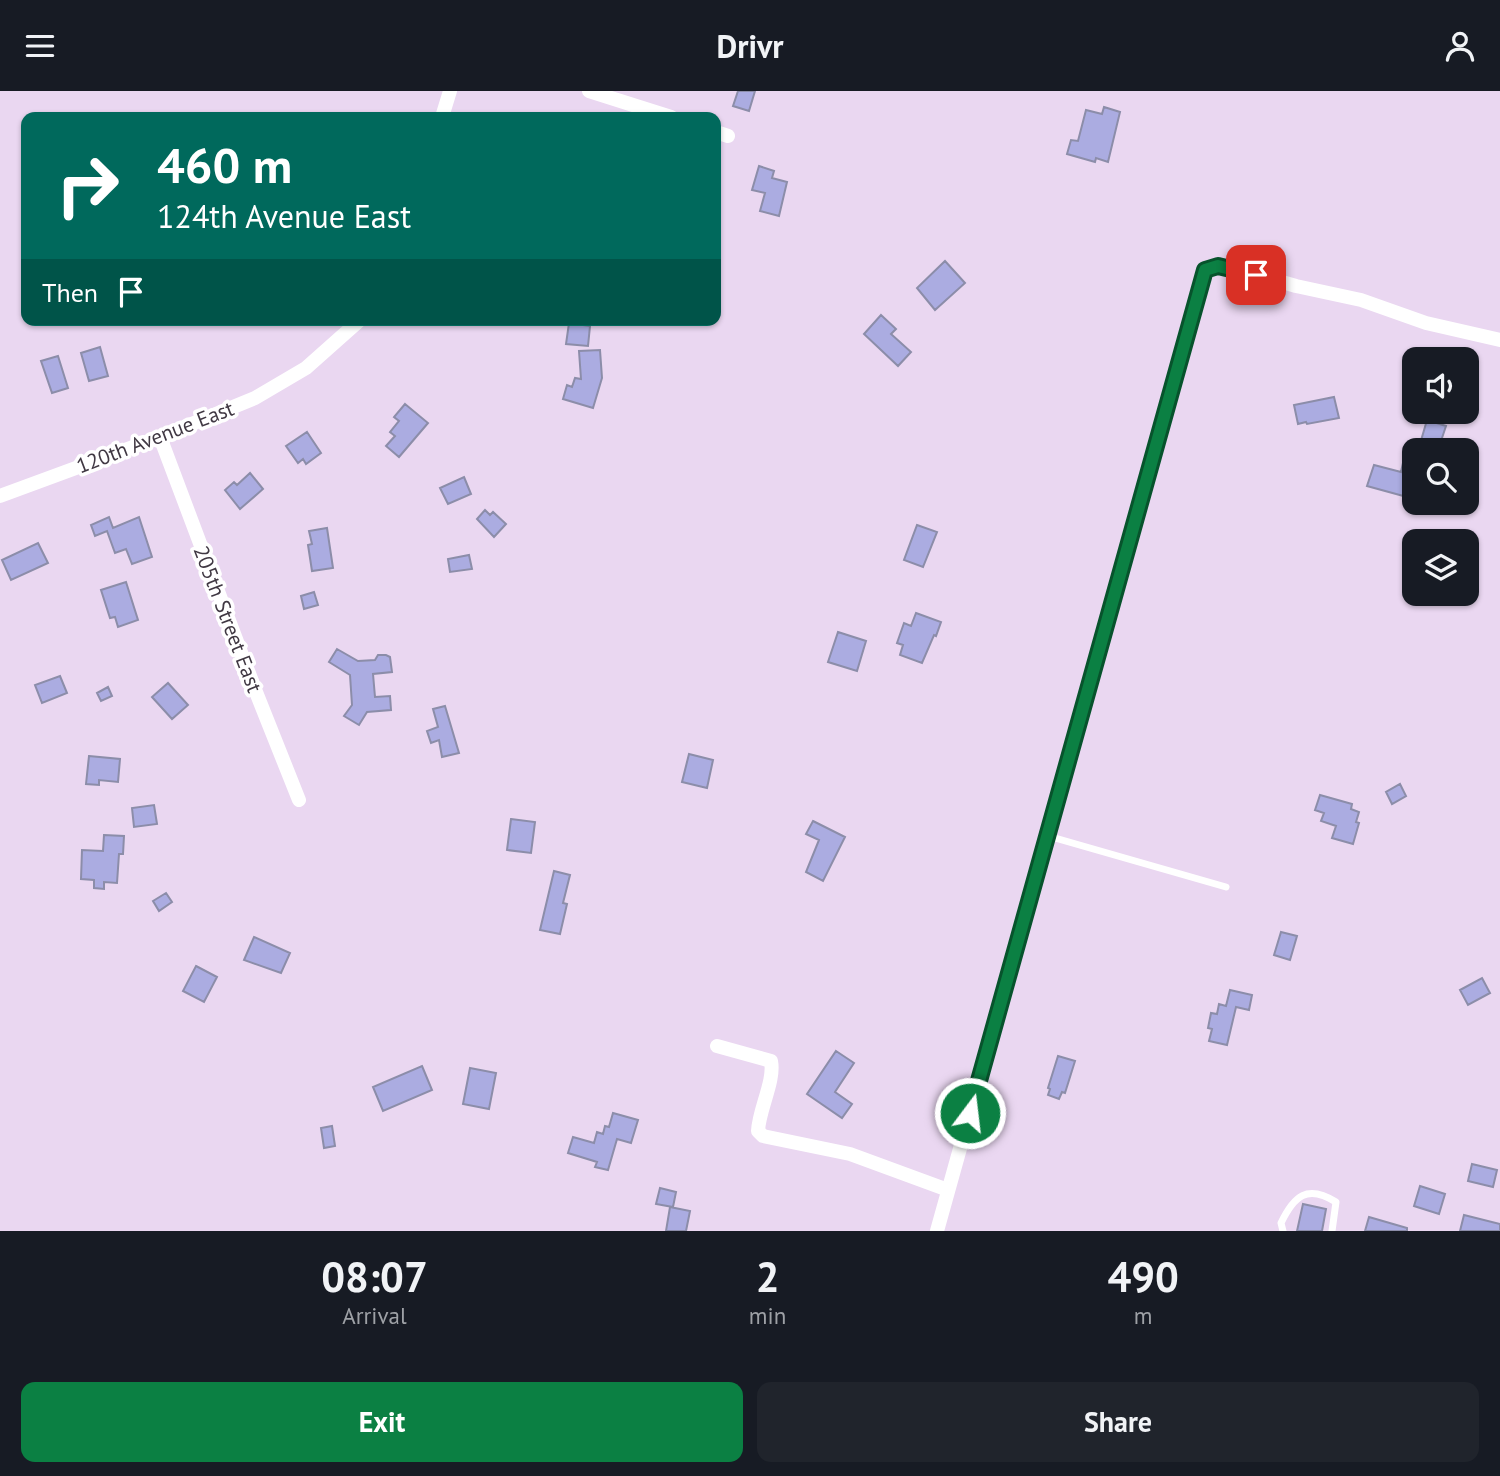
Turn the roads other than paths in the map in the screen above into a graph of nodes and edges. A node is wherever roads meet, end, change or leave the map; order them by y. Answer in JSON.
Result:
{"nodes":[{"id":1,"x":450,"y":91,"type":"edge"},
{"id":2,"x":589,"y":91,"type":"edge"},
{"id":3,"x":444,"y":112,"type":"edge"},
{"id":4,"x":655,"y":112,"type":"edge"},
{"id":5,"x":353,"y":326,"type":"edge"},
{"id":6,"x":1500,"y":339,"type":"edge"},
{"id":7,"x":160,"y":437,"type":"junction"},
{"id":8,"x":0,"y":496,"type":"edge"},
{"id":9,"x":299,"y":800,"type":"dead end"},
{"id":10,"x":1047,"y":836,"type":"junction"},
{"id":11,"x":1226,"y":887,"type":"dead end"},
{"id":12,"x":717,"y":1046,"type":"dead end"},
{"id":13,"x":948,"y":1190,"type":"junction"},
{"id":14,"x":937,"y":1231,"type":"edge"},
{"id":15,"x":1283,"y":1231,"type":"edge"},
{"id":16,"x":1332,"y":1231,"type":"edge"}],
"edges":[{"from":1,"to":3,"type":"street"},
{"from":2,"to":4,"type":"street"},
{"from":5,"to":7,"type":"street","name":"120th Avenue East"},
{"from":6,"to":10,"type":"street"},
{"from":7,"to":8,"type":"street","name":"120th Avenue East"},
{"from":7,"to":9,"type":"street","name":"205th Street East"},
{"from":10,"to":11,"type":"lane"},
{"from":10,"to":13,"type":"street"},
{"from":12,"to":13,"type":"street"},
{"from":13,"to":14,"type":"street"},
{"from":15,"to":16,"type":"lane"}]}
